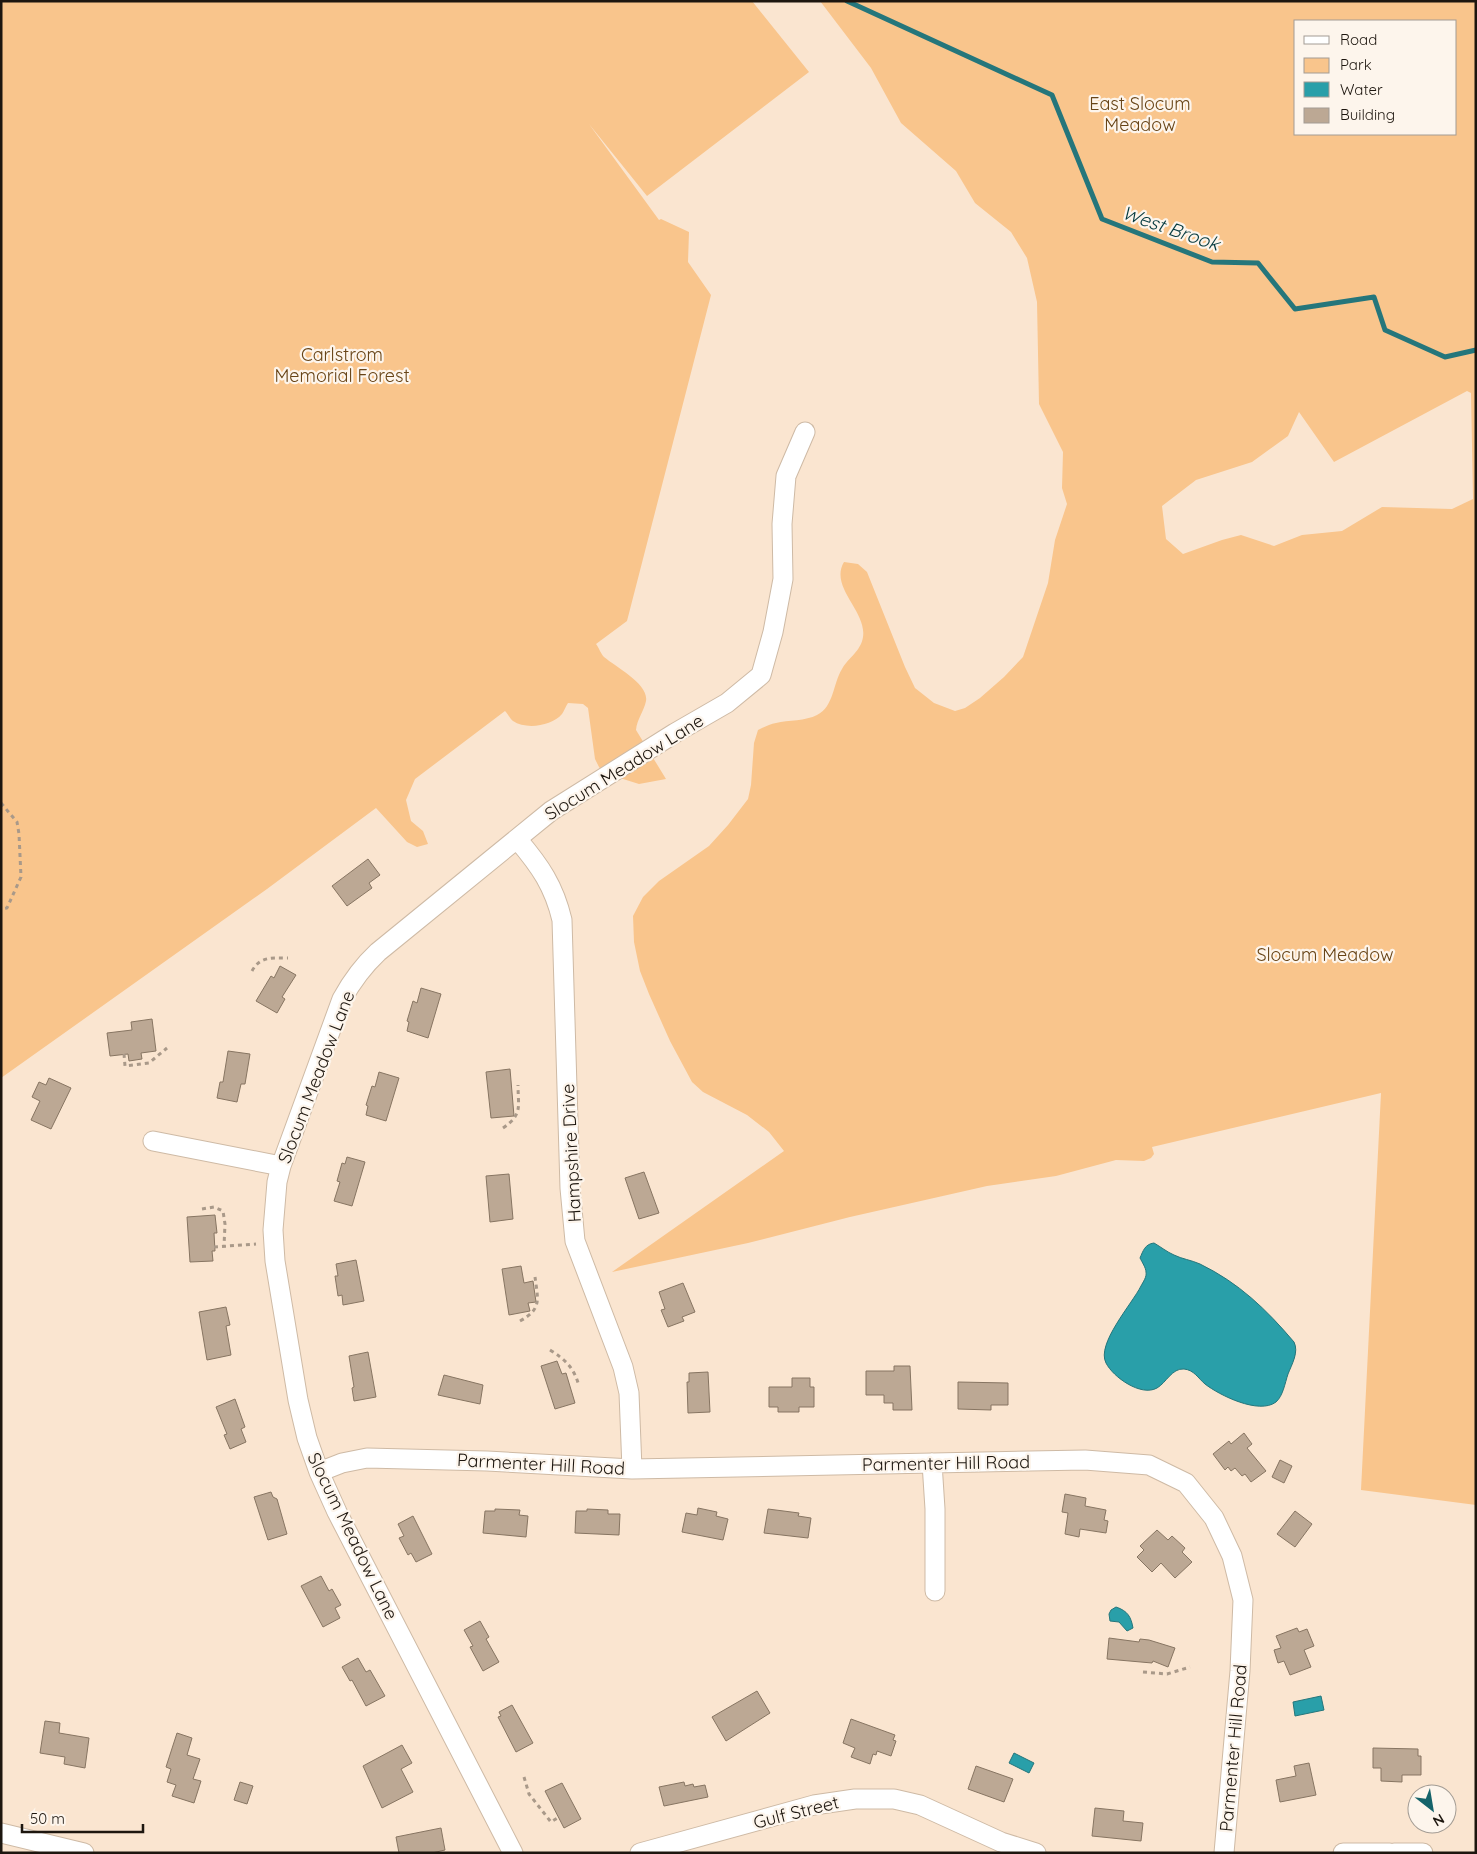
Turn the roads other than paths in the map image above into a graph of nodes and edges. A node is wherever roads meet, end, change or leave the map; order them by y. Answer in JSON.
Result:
{"nodes":[{"id":1,"x":805,"y":432,"type":"dead end"},
{"id":2,"x":518,"y":840,"type":"junction"},
{"id":3,"x":153,"y":1141,"type":"dead end"},
{"id":4,"x":281,"y":1166,"type":"junction"},
{"id":5,"x":932,"y":1463,"type":"junction"},
{"id":6,"x":632,"y":1469,"type":"junction"},
{"id":7,"x":319,"y":1472,"type":"junction"},
{"id":8,"x":935,"y":1591,"type":"dead end"},
{"id":9,"x":1,"y":1833,"type":"edge"},
{"id":10,"x":84,"y":1853,"type":"edge"},
{"id":11,"x":513,"y":1853,"type":"edge"},
{"id":12,"x":640,"y":1853,"type":"edge"},
{"id":13,"x":1036,"y":1853,"type":"edge"},
{"id":14,"x":1224,"y":1853,"type":"edge"},
{"id":15,"x":1343,"y":1853,"type":"edge"},
{"id":16,"x":1390,"y":1853,"type":"edge"},
{"id":17,"x":1394,"y":1853,"type":"edge"},
{"id":18,"x":1423,"y":1853,"type":"edge"}],
"edges":[{"from":1,"to":2,"type":"street","name":"Slocum Meadow Lane"},
{"from":2,"to":4,"type":"street","name":"Slocum Meadow Lane"},
{"from":2,"to":6,"type":"street","name":"Hampshire Drive"},
{"from":3,"to":4,"type":"street"},
{"from":4,"to":7,"type":"street","name":"Slocum Meadow Lane"},
{"from":5,"to":6,"type":"street","name":"Parmenter Hill Road"},
{"from":5,"to":8,"type":"street"},
{"from":5,"to":14,"type":"street","name":"Parmenter Hill Road"},
{"from":6,"to":7,"type":"street","name":"Parmenter Hill Road"},
{"from":7,"to":11,"type":"street","name":"Slocum Meadow Lane"},
{"from":9,"to":10,"type":"street"},
{"from":12,"to":13,"type":"street","name":"Gulf Street"},
{"from":15,"to":16,"type":"street"},
{"from":17,"to":18,"type":"street"}]}
